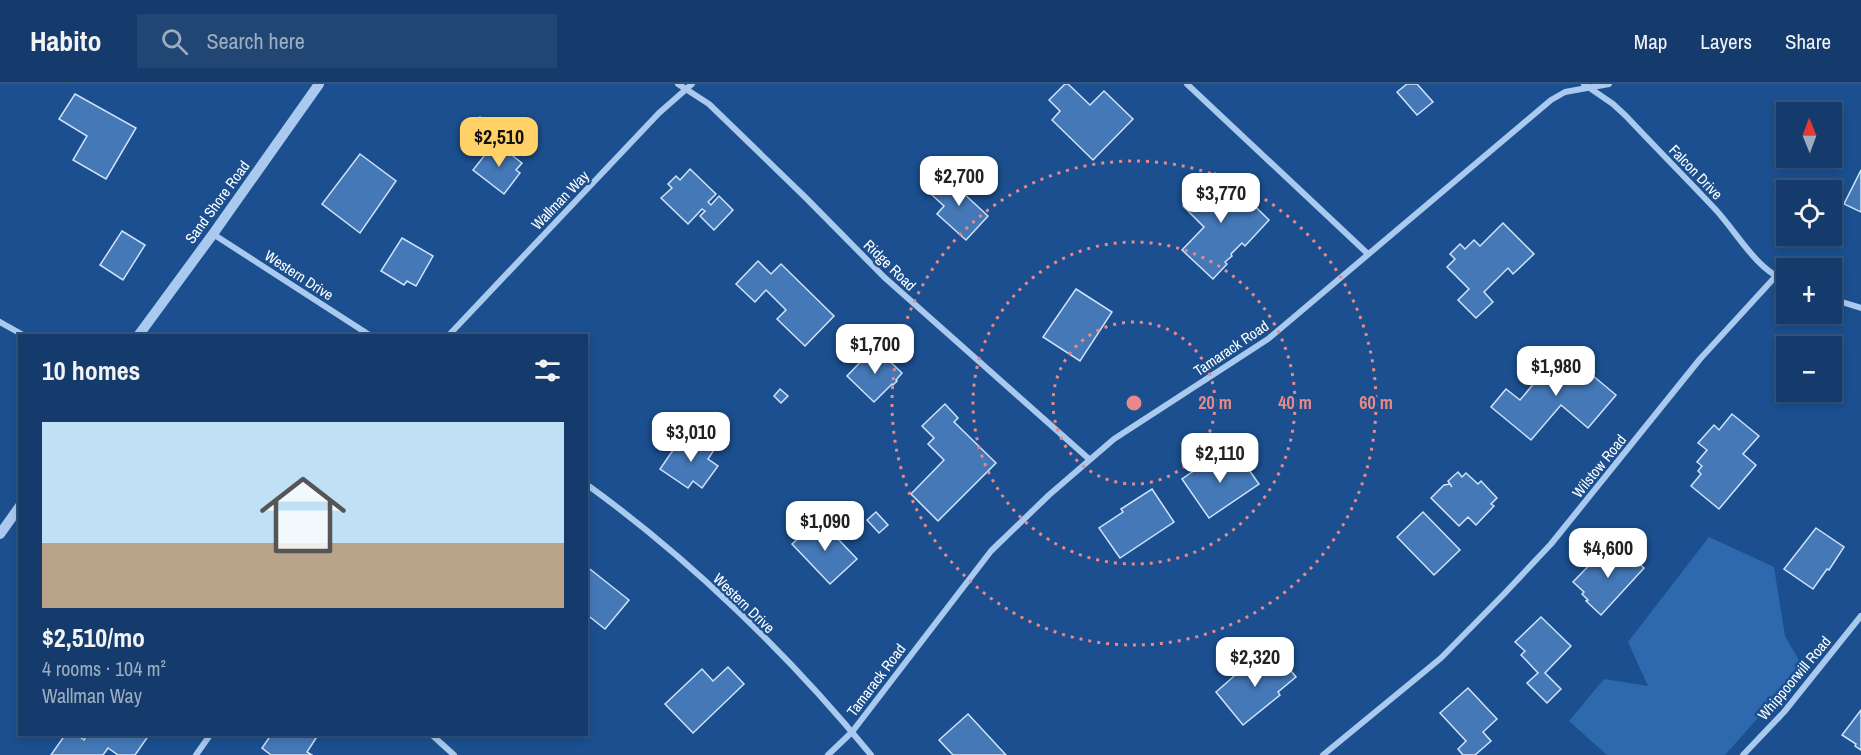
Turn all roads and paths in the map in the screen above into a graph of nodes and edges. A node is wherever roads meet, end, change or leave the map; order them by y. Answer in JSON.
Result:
{"nodes":[{"id":1,"x":319,"y":84,"type":"edge"},
{"id":2,"x":678,"y":84,"type":"edge"},
{"id":3,"x":692,"y":84,"type":"edge"},
{"id":4,"x":1186,"y":84,"type":"edge"},
{"id":5,"x":1609,"y":84,"type":"edge"},
{"id":6,"x":1586,"y":86,"type":"edge"},
{"id":7,"x":686,"y":89,"type":"junction"},
{"id":8,"x":213,"y":234,"type":"junction"},
{"id":9,"x":1368,"y":254,"type":"junction"},
{"id":10,"x":1775,"y":277,"type":"joint"},
{"id":11,"x":1842,"y":302,"type":"edge"},
{"id":12,"x":1861,"y":308,"type":"edge"},
{"id":13,"x":0,"y":322,"type":"edge"},
{"id":14,"x":21,"y":334,"type":"edge"},
{"id":15,"x":139,"y":334,"type":"edge"},
{"id":16,"x":368,"y":334,"type":"edge"},
{"id":17,"x":450,"y":334,"type":"edge"},
{"id":18,"x":1089,"y":459,"type":"junction"},
{"id":19,"x":588,"y":485,"type":"edge"},
{"id":20,"x":18,"y":509,"type":"edge"},
{"id":21,"x":0,"y":534,"type":"edge"},
{"id":22,"x":1861,"y":616,"type":"edge"},
{"id":23,"x":852,"y":732,"type":"junction"},
{"id":24,"x":209,"y":736,"type":"edge"},
{"id":25,"x":433,"y":736,"type":"edge"},
{"id":26,"x":196,"y":755,"type":"edge"},
{"id":27,"x":454,"y":755,"type":"edge"},
{"id":28,"x":828,"y":755,"type":"edge"},
{"id":29,"x":871,"y":755,"type":"edge"},
{"id":30,"x":1323,"y":755,"type":"edge"},
{"id":31,"x":1743,"y":755,"type":"edge"}],
"edges":[{"from":1,"to":8,"type":"street","name":"Sand Shore Road"},
{"from":2,"to":7,"type":"street","name":"Ridge Road"},
{"from":3,"to":7,"type":"street","name":"Wallman Way"},
{"from":4,"to":9,"type":"street"},
{"from":5,"to":6,"type":"street","name":"Tamarack Road"},
{"from":6,"to":9,"type":"street","name":"Tamarack Road"},
{"from":6,"to":10,"type":"street","name":"Falcon Drive"},
{"from":7,"to":17,"type":"street","name":"Wallman Way"},
{"from":7,"to":18,"type":"street","name":"Ridge Road"},
{"from":8,"to":15,"type":"street","name":"Sand Shore Road"},
{"from":8,"to":16,"type":"street","name":"Western Drive"},
{"from":9,"to":18,"type":"street","name":"Tamarack Road"},
{"from":10,"to":30,"type":"street","name":"Wilstow Road"},
{"from":11,"to":12,"type":"street"},
{"from":13,"to":14,"type":"street"},
{"from":18,"to":23,"type":"street","name":"Tamarack Road"},
{"from":19,"to":23,"type":"street","name":"Western Drive"},
{"from":20,"to":21,"type":"street"},
{"from":22,"to":31,"type":"street","name":"Whippoorwill Road"},
{"from":23,"to":28,"type":"street","name":"Tamarack Road"},
{"from":23,"to":29,"type":"street","name":"Western Drive"},
{"from":24,"to":26,"type":"street"},
{"from":25,"to":27,"type":"street"}]}
